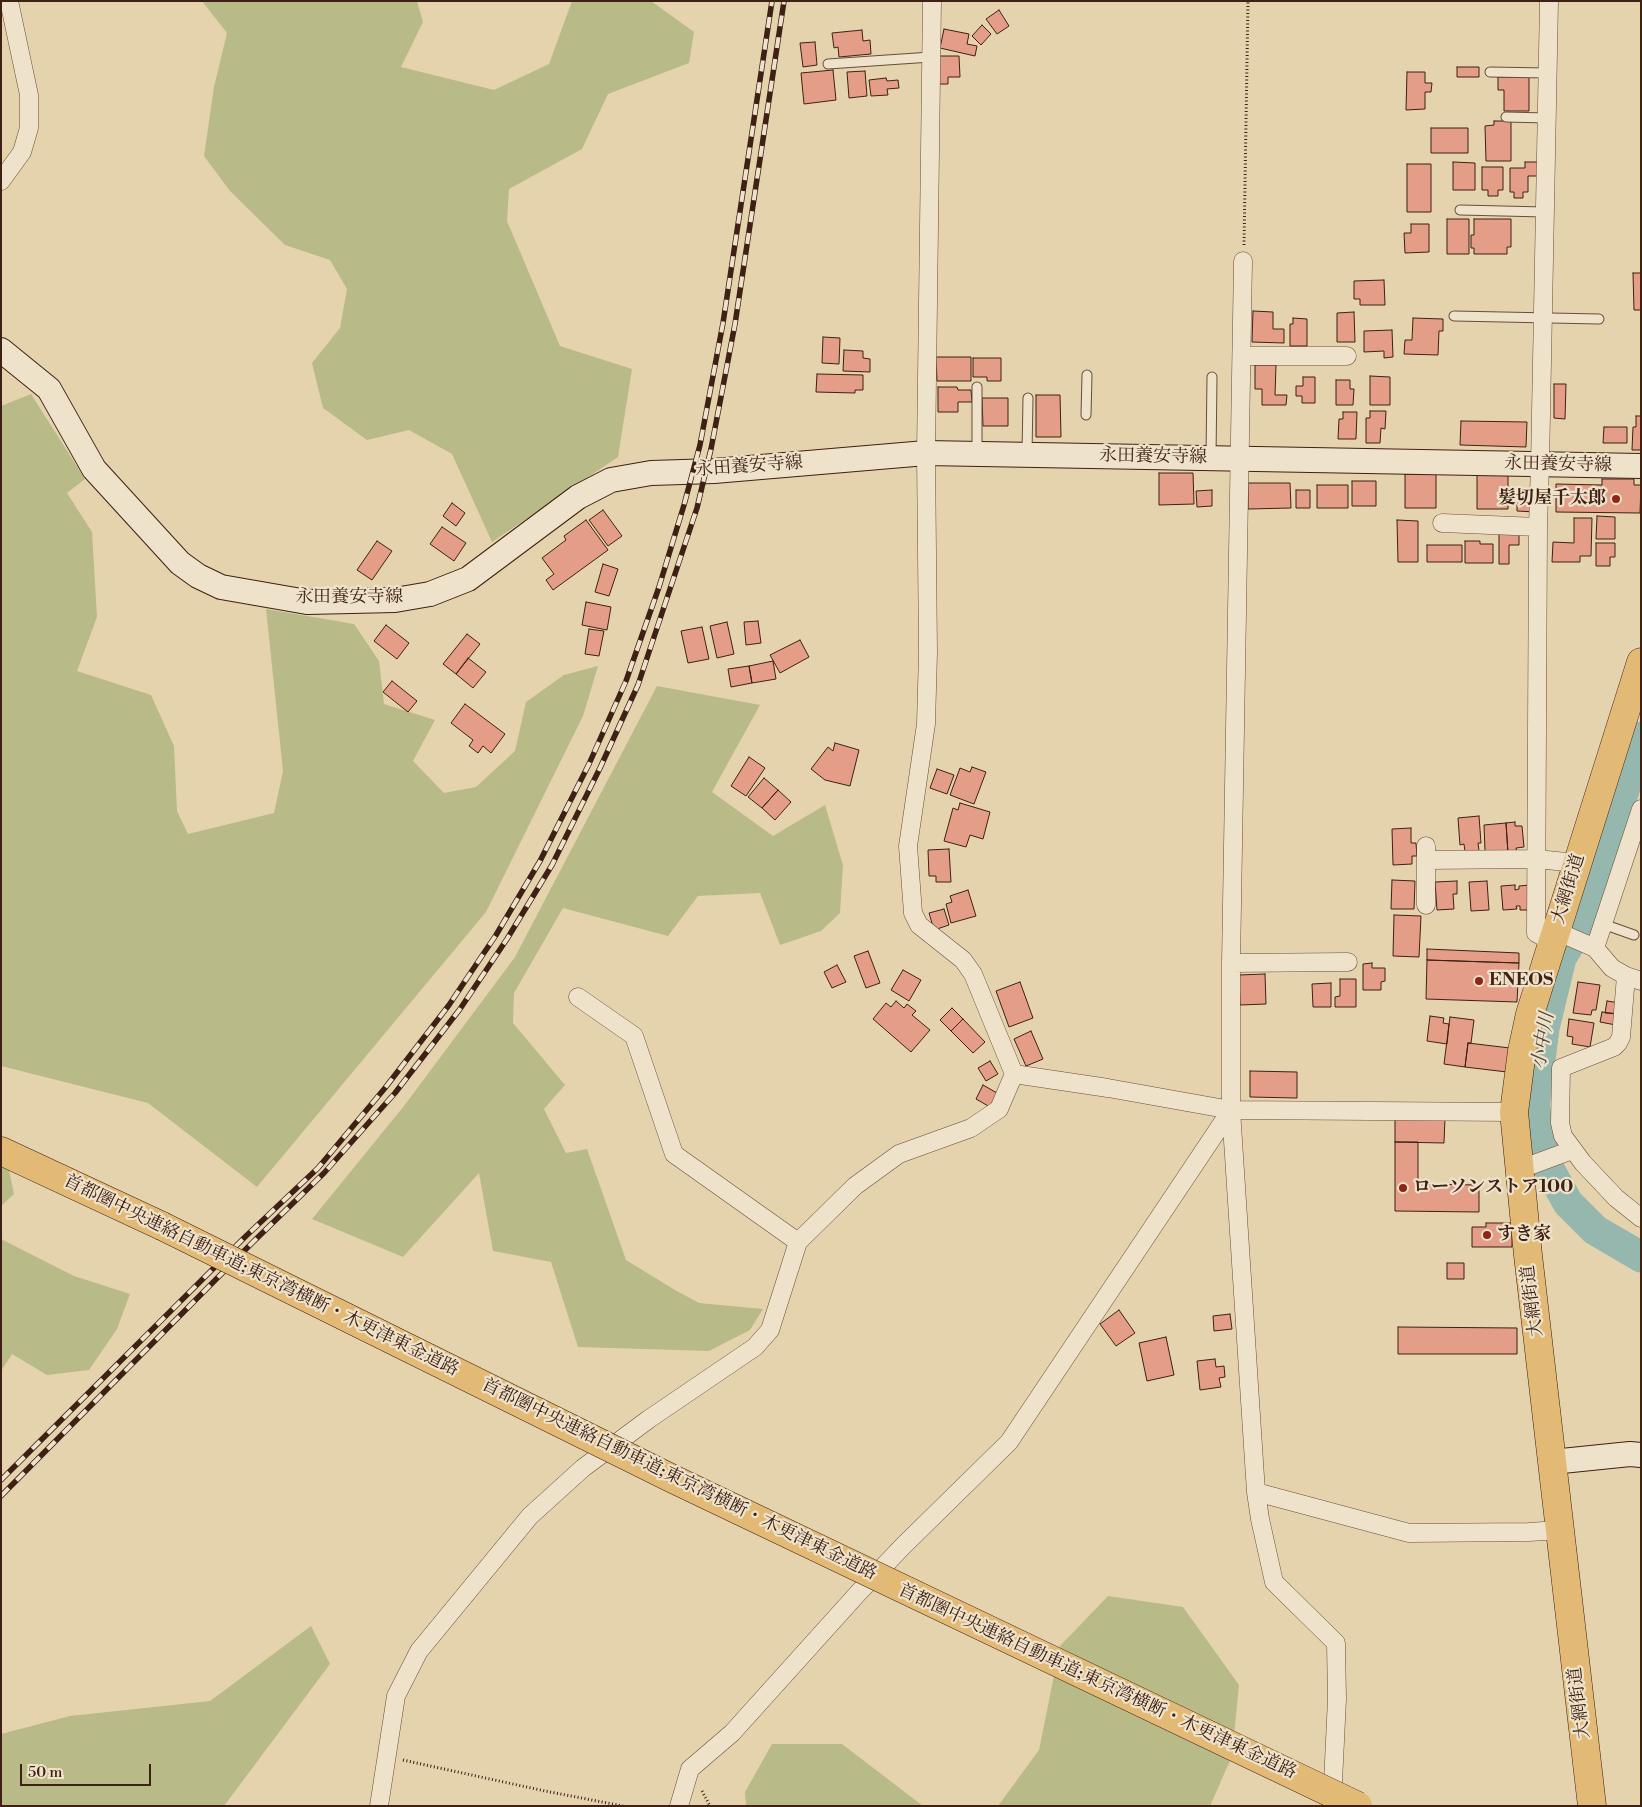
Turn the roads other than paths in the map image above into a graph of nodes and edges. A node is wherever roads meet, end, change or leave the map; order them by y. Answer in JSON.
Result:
{"nodes":[{"id":1,"x":9,"y":1,"type":"edge"},
{"id":2,"x":932,"y":1,"type":"edge"},
{"id":3,"x":1549,"y":1,"type":"edge"},
{"id":4,"x":930,"y":56,"type":"junction"},
{"id":5,"x":828,"y":64,"type":"dead end"},
{"id":6,"x":1490,"y":72,"type":"dead end"},
{"id":7,"x":1547,"y":73,"type":"junction"},
{"id":8,"x":1506,"y":117,"type":"dead end"},
{"id":9,"x":1547,"y":118,"type":"junction"},
{"id":10,"x":1,"y":181,"type":"edge"},
{"id":11,"x":1460,"y":210,"type":"dead end"},
{"id":12,"x":1545,"y":212,"type":"junction"},
{"id":13,"x":1243,"y":261,"type":"road end"},
{"id":14,"x":1454,"y":316,"type":"dead end"},
{"id":15,"x":1543,"y":318,"type":"junction"},
{"id":16,"x":1599,"y":319,"type":"dead end"},
{"id":17,"x":1,"y":350,"type":"edge"},
{"id":18,"x":1242,"y":356,"type":"junction"},
{"id":19,"x":1347,"y":356,"type":"dead end"},
{"id":20,"x":1086,"y":375,"type":"dead end"},
{"id":21,"x":1212,"y":377,"type":"dead end"},
{"id":22,"x":977,"y":387,"type":"dead end"},
{"id":23,"x":1028,"y":398,"type":"dead end"},
{"id":24,"x":1086,"y":415,"type":"dead end"},
{"id":25,"x":926,"y":453,"type":"junction"},
{"id":26,"x":977,"y":454,"type":"junction"},
{"id":27,"x":1027,"y":455,"type":"junction"},
{"id":28,"x":1211,"y":458,"type":"junction"},
{"id":29,"x":1241,"y":459,"type":"junction"},
{"id":30,"x":1540,"y":465,"type":"junction"},
{"id":31,"x":1641,"y":466,"type":"edge"},
{"id":32,"x":1442,"y":522,"type":"dead end"},
{"id":33,"x":1538,"y":527,"type":"junction"},
{"id":34,"x":1641,"y":662,"type":"edge"},
{"id":35,"x":1641,"y":809,"type":"edge"},
{"id":36,"x":1536,"y":859,"type":"junction"},
{"id":37,"x":1577,"y":863,"type":"junction"},
{"id":38,"x":1426,"y":905,"type":"dead end"},
{"id":39,"x":1602,"y":924,"type":"junction"},
{"id":40,"x":1634,"y":934,"type":"dead end"},
{"id":41,"x":1555,"y":936,"type":"junction"},
{"id":42,"x":1595,"y":948,"type":"junction"},
{"id":43,"x":1348,"y":962,"type":"dead end"},
{"id":44,"x":1231,"y":963,"type":"junction"},
{"id":45,"x":1633,"y":979,"type":"edge"},
{"id":46,"x":578,"y":997,"type":"dead end"},
{"id":47,"x":1014,"y":1074,"type":"junction"},
{"id":48,"x":1231,"y":1110,"type":"junction"},
{"id":49,"x":1514,"y":1112,"type":"junction"},
{"id":50,"x":1572,"y":1150,"type":"junction"},
{"id":51,"x":1,"y":1151,"type":"edge"},
{"id":52,"x":1518,"y":1170,"type":"junction"},
{"id":53,"x":1641,"y":1218,"type":"edge"},
{"id":54,"x":798,"y":1242,"type":"junction"},
{"id":55,"x":1641,"y":1455,"type":"edge"},
{"id":56,"x":1552,"y":1462,"type":"junction"},
{"id":57,"x":1256,"y":1492,"type":"junction"},
{"id":58,"x":1559,"y":1530,"type":"junction"},
{"id":59,"x":379,"y":1806,"type":"edge"},
{"id":60,"x":679,"y":1806,"type":"edge"},
{"id":61,"x":1331,"y":1806,"type":"edge"},
{"id":62,"x":1358,"y":1806,"type":"edge"},
{"id":63,"x":1592,"y":1806,"type":"edge"}],
"edges":[{"from":1,"to":10,"type":"street"},
{"from":2,"to":4,"type":"street"},
{"from":3,"to":7,"type":"street"},
{"from":4,"to":5,"type":"lane"},
{"from":4,"to":25,"type":"street"},
{"from":6,"to":7,"type":"lane"},
{"from":7,"to":9,"type":"street"},
{"from":8,"to":9,"type":"lane"},
{"from":9,"to":12,"type":"street"},
{"from":11,"to":12,"type":"lane"},
{"from":12,"to":15,"type":"street"},
{"from":13,"to":18,"type":"street"},
{"from":14,"to":15,"type":"lane"},
{"from":15,"to":16,"type":"lane"},
{"from":15,"to":30,"type":"street"},
{"from":17,"to":25,"type":"street","name":"永田養安寺線"},
{"from":18,"to":19,"type":"street"},
{"from":18,"to":29,"type":"street"},
{"from":20,"to":24,"type":"lane"},
{"from":21,"to":28,"type":"lane"},
{"from":22,"to":26,"type":"lane"},
{"from":23,"to":27,"type":"lane"},
{"from":25,"to":26,"type":"street","name":"永田養安寺線"},
{"from":25,"to":47,"type":"street"},
{"from":26,"to":27,"type":"street","name":"永田養安寺線"},
{"from":27,"to":28,"type":"street","name":"永田養安寺線"},
{"from":28,"to":29,"type":"street","name":"永田養安寺線"},
{"from":29,"to":30,"type":"street","name":"永田養安寺線"},
{"from":29,"to":44,"type":"street"},
{"from":30,"to":31,"type":"street","name":"永田養安寺線"},
{"from":30,"to":33,"type":"street"},
{"from":32,"to":33,"type":"street"},
{"from":33,"to":36,"type":"street"},
{"from":34,"to":37,"type":"main road","name":"大網街道"},
{"from":35,"to":39,"type":"street"},
{"from":36,"to":37,"type":"street"},
{"from":36,"to":38,"type":"street"},
{"from":36,"to":41,"type":"street"},
{"from":37,"to":41,"type":"main road","name":"大網街道"},
{"from":39,"to":40,"type":"lane"},
{"from":39,"to":42,"type":"street"},
{"from":41,"to":42,"type":"street"},
{"from":41,"to":49,"type":"main road","name":"大網街道"},
{"from":42,"to":45,"type":"street"},
{"from":43,"to":44,"type":"street"},
{"from":44,"to":48,"type":"street"},
{"from":45,"to":50,"type":"street"},
{"from":46,"to":54,"type":"street"},
{"from":47,"to":48,"type":"street"},
{"from":47,"to":54,"type":"street"},
{"from":48,"to":49,"type":"street"},
{"from":48,"to":57,"type":"street"},
{"from":48,"to":60,"type":"street"},
{"from":49,"to":52,"type":"main road","name":"大網街道"},
{"from":50,"to":52,"type":"street"},
{"from":50,"to":53,"type":"street"},
{"from":51,"to":62,"type":"main road","name":"首都圏中央連絡自動車道;東京湾横断・木更津東金道路","bridge":true},
{"from":52,"to":56,"type":"main road","name":"大網街道"},
{"from":54,"to":59,"type":"street"},
{"from":55,"to":56,"type":"street"},
{"from":56,"to":58,"type":"main road","name":"大網街道"},
{"from":57,"to":58,"type":"street"},
{"from":57,"to":61,"type":"street"},
{"from":58,"to":63,"type":"main road","name":"大網街道"}]}
